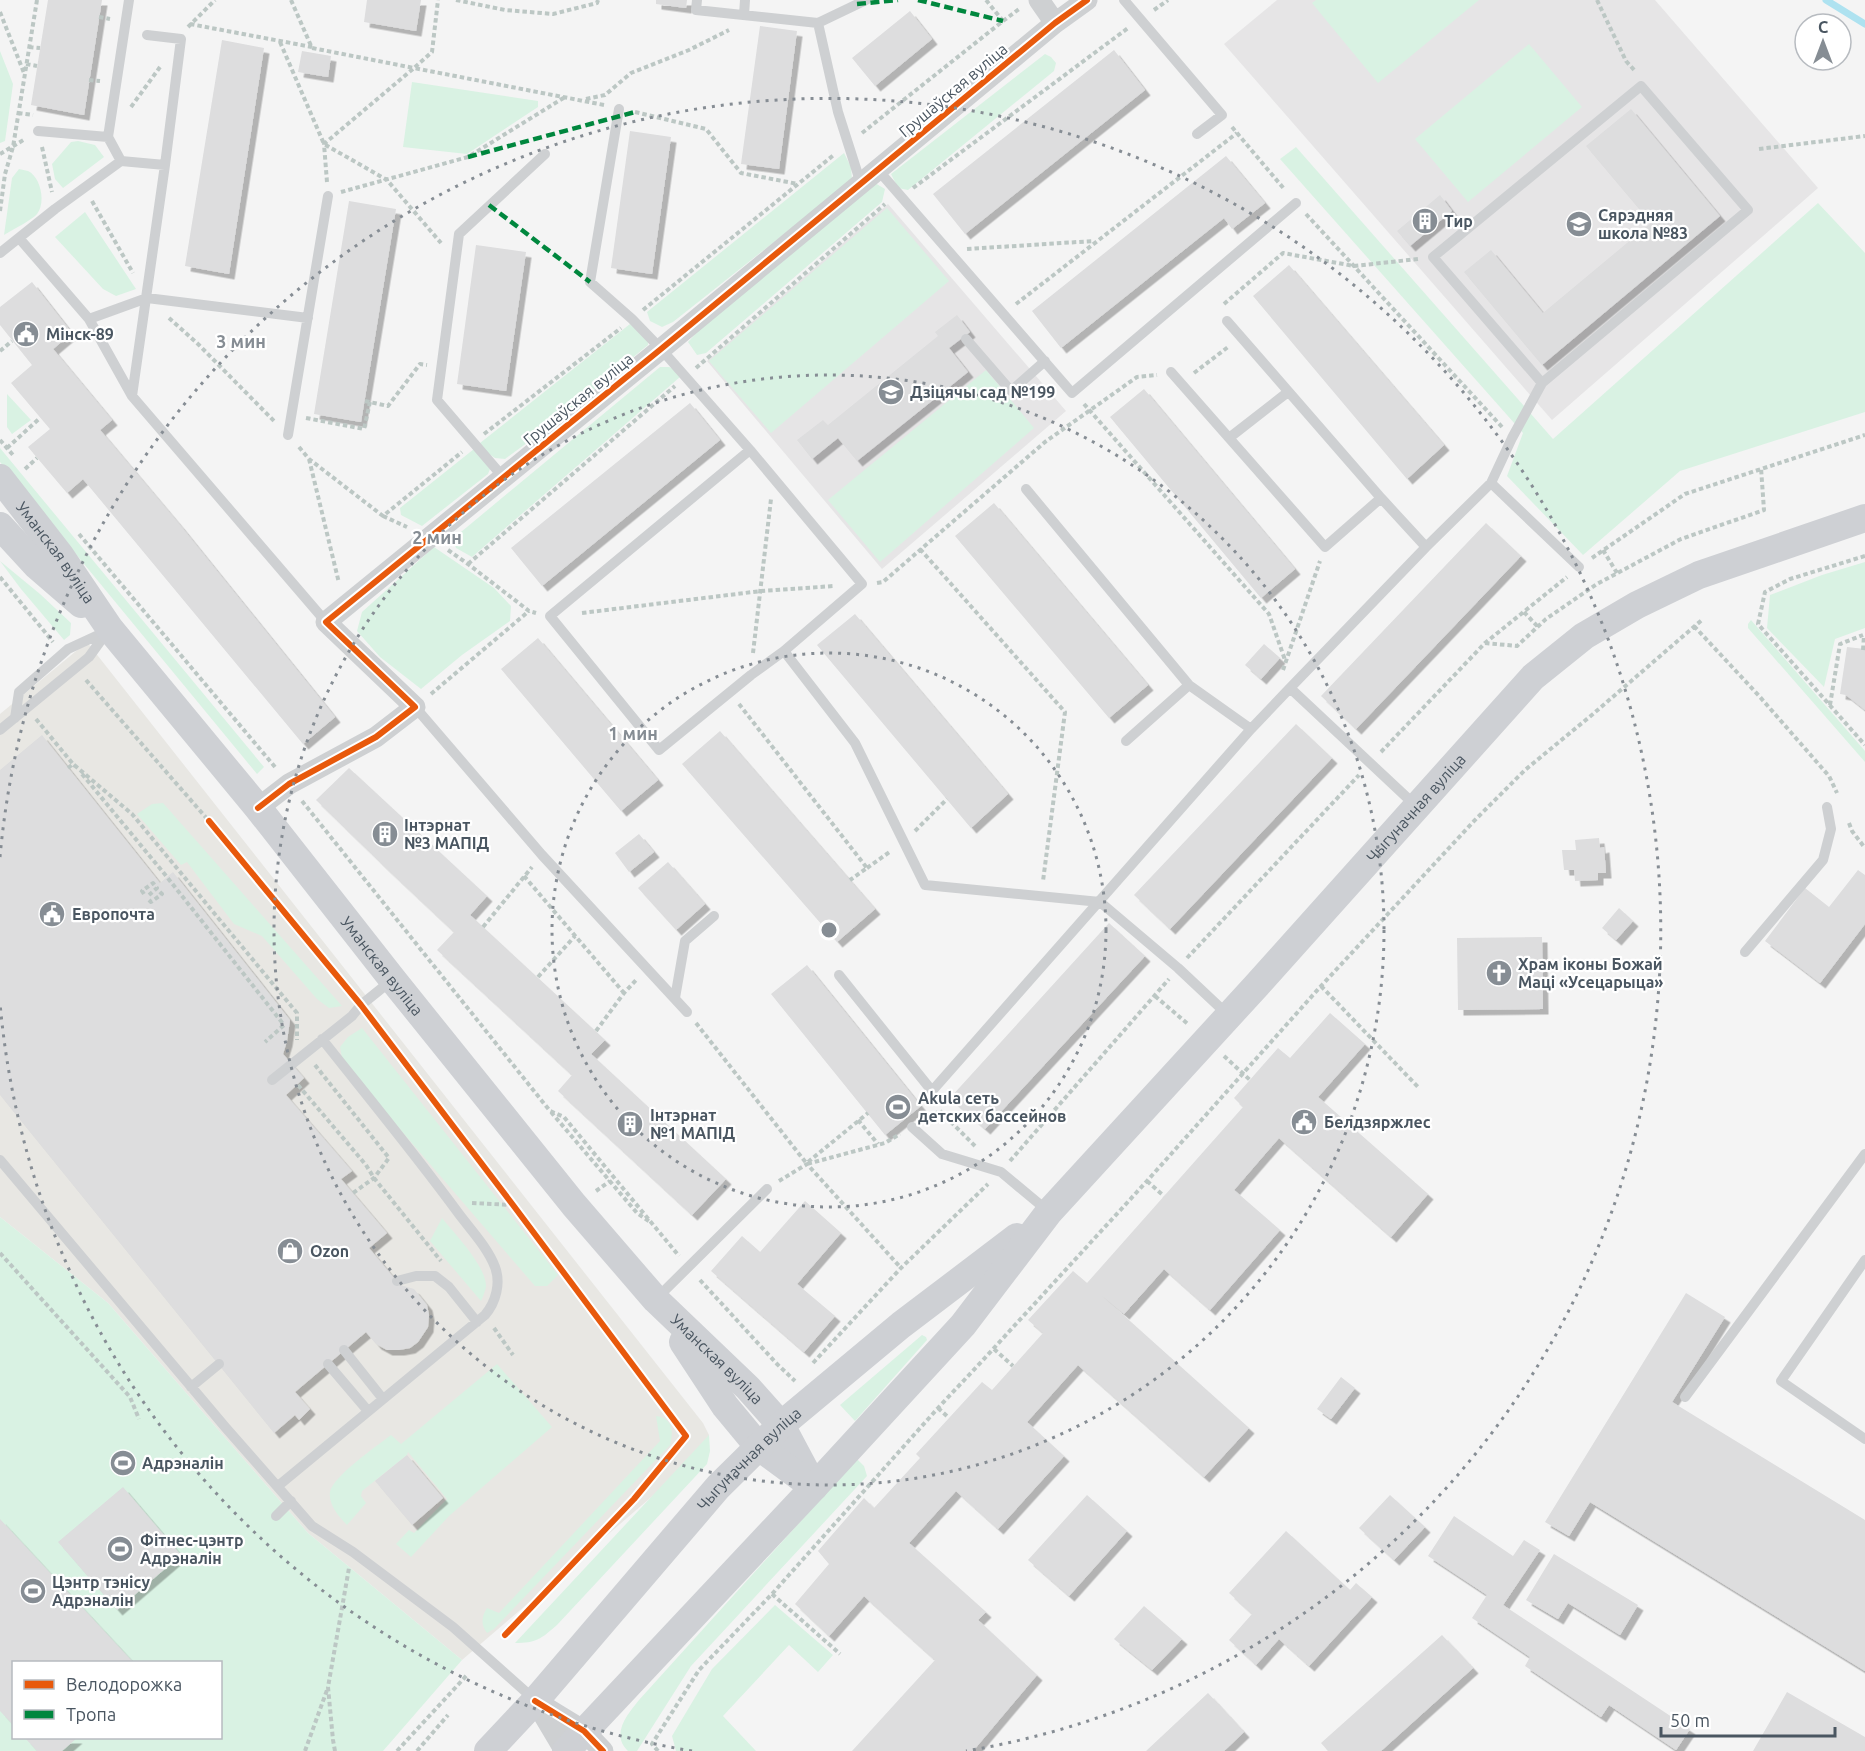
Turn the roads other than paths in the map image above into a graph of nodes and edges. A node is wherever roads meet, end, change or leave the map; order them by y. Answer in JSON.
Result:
{"nodes":[{"id":1,"x":129,"y":0,"type":"edge"},
{"id":2,"x":697,"y":0,"type":"edge"},
{"id":3,"x":745,"y":0,"type":"edge"},
{"id":4,"x":866,"y":0,"type":"edge"},
{"id":5,"x":1087,"y":0,"type":"edge"},
{"id":6,"x":1124,"y":0,"type":"edge"},
{"id":7,"x":1030,"y":4,"type":"edge"},
{"id":8,"x":744,"y":15,"type":"junction"},
{"id":9,"x":818,"y":23,"type":"junction"},
{"id":10,"x":1055,"y":23,"type":"junction"},
{"id":11,"x":147,"y":35,"type":"dead end"},
{"id":12,"x":619,"y":109,"type":"road end"},
{"id":13,"x":38,"y":131,"type":"road end"},
{"id":14,"x":1197,"y":134,"type":"dead end"},
{"id":15,"x":108,"y":137,"type":"junction"},
{"id":16,"x":545,"y":154,"type":"dead end"},
{"id":17,"x":122,"y":161,"type":"junction"},
{"id":18,"x":165,"y":165,"type":"junction"},
{"id":19,"x":878,"y":170,"type":"junction"},
{"id":20,"x":861,"y":184,"type":"junction"},
{"id":21,"x":328,"y":196,"type":"road end"},
{"id":22,"x":1296,"y":203,"type":"road end"},
{"id":23,"x":19,"y":238,"type":"junction"},
{"id":24,"x":0,"y":253,"type":"edge"},
{"id":25,"x":147,"y":298,"type":"junction"},
{"id":26,"x":308,"y":318,"type":"junction"},
{"id":27,"x":89,"y":319,"type":"junction"},
{"id":28,"x":1227,"y":321,"type":"road end"},
{"id":29,"x":966,"y":339,"type":"dead end"},
{"id":30,"x":661,"y":349,"type":"junction"},
{"id":31,"x":1045,"y":361,"type":"junction"},
{"id":32,"x":1171,"y":372,"type":"road end"},
{"id":33,"x":1542,"y":383,"type":"junction"},
{"id":34,"x":1288,"y":392,"type":"junction"},
{"id":35,"x":132,"y":396,"type":"junction"},
{"id":36,"x":288,"y":435,"type":"road end"},
{"id":37,"x":1229,"y":438,"type":"junction"},
{"id":38,"x":750,"y":450,"type":"junction"},
{"id":39,"x":503,"y":477,"type":"junction"},
{"id":40,"x":0,"y":478,"type":"edge"},
{"id":41,"x":1491,"y":483,"type":"junction"},
{"id":42,"x":1026,"y":489,"type":"dead end"},
{"id":43,"x":1381,"y":498,"type":"junction"},
{"id":44,"x":1865,"y":518,"type":"edge"},
{"id":45,"x":0,"y":526,"type":"edge"},
{"id":46,"x":1426,"y":547,"type":"junction"},
{"id":47,"x":1579,"y":567,"type":"road end"},
{"id":48,"x":326,"y":622,"type":"junction"},
{"id":49,"x":110,"y":629,"type":"junction"},
{"id":50,"x":783,"y":651,"type":"junction"},
{"id":51,"x":1189,"y":686,"type":"junction"},
{"id":52,"x":1292,"y":686,"type":"junction"},
{"id":53,"x":19,"y":692,"type":"junction"},
{"id":54,"x":44,"y":695,"type":"junction"},
{"id":55,"x":415,"y":707,"type":"junction"},
{"id":56,"x":15,"y":718,"type":"junction"},
{"id":57,"x":1251,"y":729,"type":"junction"},
{"id":58,"x":0,"y":730,"type":"edge"},
{"id":59,"x":1126,"y":741,"type":"dead end"},
{"id":60,"x":1417,"y":807,"type":"junction"},
{"id":61,"x":1827,"y":807,"type":"dead end"},
{"id":62,"x":258,"y":808,"type":"junction"},
{"id":63,"x":1100,"y":902,"type":"junction"},
{"id":64,"x":714,"y":916,"type":"dead end"},
{"id":65,"x":1745,"y":952,"type":"dead end"},
{"id":66,"x":839,"y":975,"type":"dead end"},
{"id":67,"x":393,"y":980,"type":"junction"},
{"id":68,"x":675,"y":999,"type":"junction"},
{"id":69,"x":687,"y":1012,"type":"road end"},
{"id":70,"x":1229,"y":1016,"type":"junction"},
{"id":71,"x":322,"y":1039,"type":"junction"},
{"id":72,"x":272,"y":1080,"type":"dead end"},
{"id":73,"x":912,"y":1127,"type":"road end"},
{"id":74,"x":1865,"y":1154,"type":"edge"},
{"id":75,"x":0,"y":1160,"type":"edge"},
{"id":76,"x":767,"y":1189,"type":"road end"},
{"id":77,"x":1049,"y":1212,"type":"junction"},
{"id":78,"x":1865,"y":1260,"type":"edge"},
{"id":79,"x":397,"y":1281,"type":"dead end"},
{"id":80,"x":656,"y":1299,"type":"junction"},
{"id":81,"x":477,"y":1322,"type":"junction"},
{"id":82,"x":345,"y":1350,"type":"dead end"},
{"id":83,"x":219,"y":1364,"type":"dead end"},
{"id":84,"x":328,"y":1364,"type":"dead end"},
{"id":85,"x":191,"y":1387,"type":"junction"},
{"id":86,"x":1685,"y":1397,"type":"dead end"},
{"id":87,"x":384,"y":1399,"type":"junction"},
{"id":88,"x":368,"y":1412,"type":"junction"},
{"id":89,"x":781,"y":1425,"type":"junction"},
{"id":90,"x":1865,"y":1439,"type":"edge"},
{"id":91,"x":759,"y":1447,"type":"junction"},
{"id":92,"x":278,"y":1486,"type":"junction"},
{"id":93,"x":814,"y":1487,"type":"junction"},
{"id":94,"x":291,"y":1501,"type":"junction"},
{"id":95,"x":276,"y":1516,"type":"dead end"},
{"id":96,"x":535,"y":1701,"type":"junction"},
{"id":97,"x":580,"y":1746,"type":"edge"},
{"id":98,"x":488,"y":1751,"type":"edge"}],
"edges":[{"from":1,"to":15,"type":"lane"},
{"from":2,"to":8,"type":"lane"},
{"from":3,"to":8,"type":"lane"},
{"from":4,"to":9,"type":"lane"},
{"from":5,"to":10,"type":"street","name":"Грушаўская вуліца"},
{"from":6,"to":14,"type":"lane"},
{"from":7,"to":10,"type":"street"},
{"from":8,"to":9,"type":"lane"},
{"from":9,"to":20,"type":"lane"},
{"from":10,"to":19,"type":"street","name":"Грушаўская вуліца"},
{"from":11,"to":18,"type":"lane"},
{"from":12,"to":30,"type":"lane"},
{"from":13,"to":15,"type":"lane"},
{"from":15,"to":17,"type":"lane"},
{"from":16,"to":39,"type":"lane"},
{"from":17,"to":18,"type":"lane"},
{"from":17,"to":23,"type":"lane"},
{"from":18,"to":25,"type":"lane"},
{"from":19,"to":20,"type":"street","name":"Грушаўская вуліца"},
{"from":19,"to":31,"type":"lane"},
{"from":20,"to":30,"type":"street","name":"Грушаўская вуліца"},
{"from":21,"to":26,"type":"lane"},
{"from":22,"to":31,"type":"lane"},
{"from":23,"to":24,"type":"lane"},
{"from":23,"to":27,"type":"lane"},
{"from":25,"to":26,"type":"lane"},
{"from":25,"to":27,"type":"lane"},
{"from":25,"to":35,"type":"lane"},
{"from":26,"to":36,"type":"lane"},
{"from":27,"to":35,"type":"lane"},
{"from":28,"to":34,"type":"lane"},
{"from":29,"to":31,"type":"lane"},
{"from":30,"to":38,"type":"lane"},
{"from":30,"to":39,"type":"street","name":"Грушаўская вуліца"},
{"from":32,"to":37,"type":"lane"},
{"from":33,"to":33,"type":"lane"},
{"from":33,"to":41,"type":"lane"},
{"from":34,"to":37,"type":"lane"},
{"from":34,"to":43,"type":"lane"},
{"from":35,"to":48,"type":"lane"},
{"from":37,"to":43,"type":"lane"},
{"from":38,"to":50,"type":"lane"},
{"from":38,"to":50,"type":"lane"},
{"from":39,"to":48,"type":"street","name":"Грушаўская вуліца"},
{"from":40,"to":49,"type":"main road","name":"Уманская вуліца"},
{"from":41,"to":46,"type":"lane"},
{"from":41,"to":47,"type":"lane"},
{"from":42,"to":51,"type":"lane"},
{"from":43,"to":46,"type":"lane"},
{"from":44,"to":60,"type":"main road","name":"Чыгуначная вуліца"},
{"from":45,"to":49,"type":"main road","name":"Уманская вуліца"},
{"from":46,"to":52,"type":"lane"},
{"from":48,"to":55,"type":"street"},
{"from":49,"to":53,"type":"lane"},
{"from":49,"to":54,"type":"lane"},
{"from":49,"to":62,"type":"main road","name":"Уманская вуліца"},
{"from":50,"to":63,"type":"lane"},
{"from":51,"to":57,"type":"lane"},
{"from":51,"to":59,"type":"lane"},
{"from":52,"to":57,"type":"lane"},
{"from":52,"to":60,"type":"lane"},
{"from":53,"to":54,"type":"lane"},
{"from":53,"to":56,"type":"lane"},
{"from":54,"to":56,"type":"lane"},
{"from":55,"to":62,"type":"street"},
{"from":55,"to":68,"type":"lane"},
{"from":56,"to":58,"type":"lane"},
{"from":57,"to":63,"type":"lane"},
{"from":60,"to":70,"type":"main road","name":"Чыгуначная вуліца"},
{"from":61,"to":65,"type":"lane"},
{"from":62,"to":67,"type":"main road","name":"Уманская вуліца"},
{"from":63,"to":66,"type":"lane"},
{"from":63,"to":70,"type":"lane"},
{"from":64,"to":68,"type":"lane"},
{"from":67,"to":71,"type":"lane"},
{"from":67,"to":80,"type":"main road","name":"Уманская вуліца"},
{"from":68,"to":69,"type":"lane"},
{"from":70,"to":77,"type":"main road","name":"Чыгуначная вуліца"},
{"from":71,"to":72,"type":"lane"},
{"from":71,"to":81,"type":"lane"},
{"from":73,"to":77,"type":"lane"},
{"from":74,"to":86,"type":"lane"},
{"from":75,"to":85,"type":"lane"},
{"from":76,"to":80,"type":"lane"},
{"from":77,"to":89,"type":"main road","name":"Чыгуначная вуліца"},
{"from":77,"to":93,"type":"main road","name":"Чыгуначная вуліца"},
{"from":78,"to":90,"type":"lane"},
{"from":79,"to":81,"type":"lane"},
{"from":80,"to":89,"type":"main road","name":"Уманская вуліца"},
{"from":80,"to":91,"type":"main road","name":"Уманская вуліца"},
{"from":81,"to":87,"type":"lane"},
{"from":82,"to":87,"type":"lane"},
{"from":83,"to":85,"type":"lane"},
{"from":84,"to":88,"type":"lane"},
{"from":85,"to":92,"type":"lane"},
{"from":87,"to":88,"type":"lane"},
{"from":88,"to":92,"type":"lane"},
{"from":89,"to":91,"type":"main road","name":"Чыгуначная вуліца"},
{"from":89,"to":93,"type":"main road","name":"Уманская вуліца"},
{"from":91,"to":93,"type":"main road","name":"Уманская вуліца"},
{"from":91,"to":96,"type":"main road","name":"Чыгуначная вуліца"},
{"from":92,"to":94,"type":"lane"},
{"from":93,"to":97,"type":"main road","name":"Чыгуначная вуліца"},
{"from":94,"to":95,"type":"lane"},
{"from":94,"to":96,"type":"lane"},
{"from":96,"to":97,"type":"street"},
{"from":96,"to":98,"type":"main road","name":"Чыгуначная вуліца"}]}
